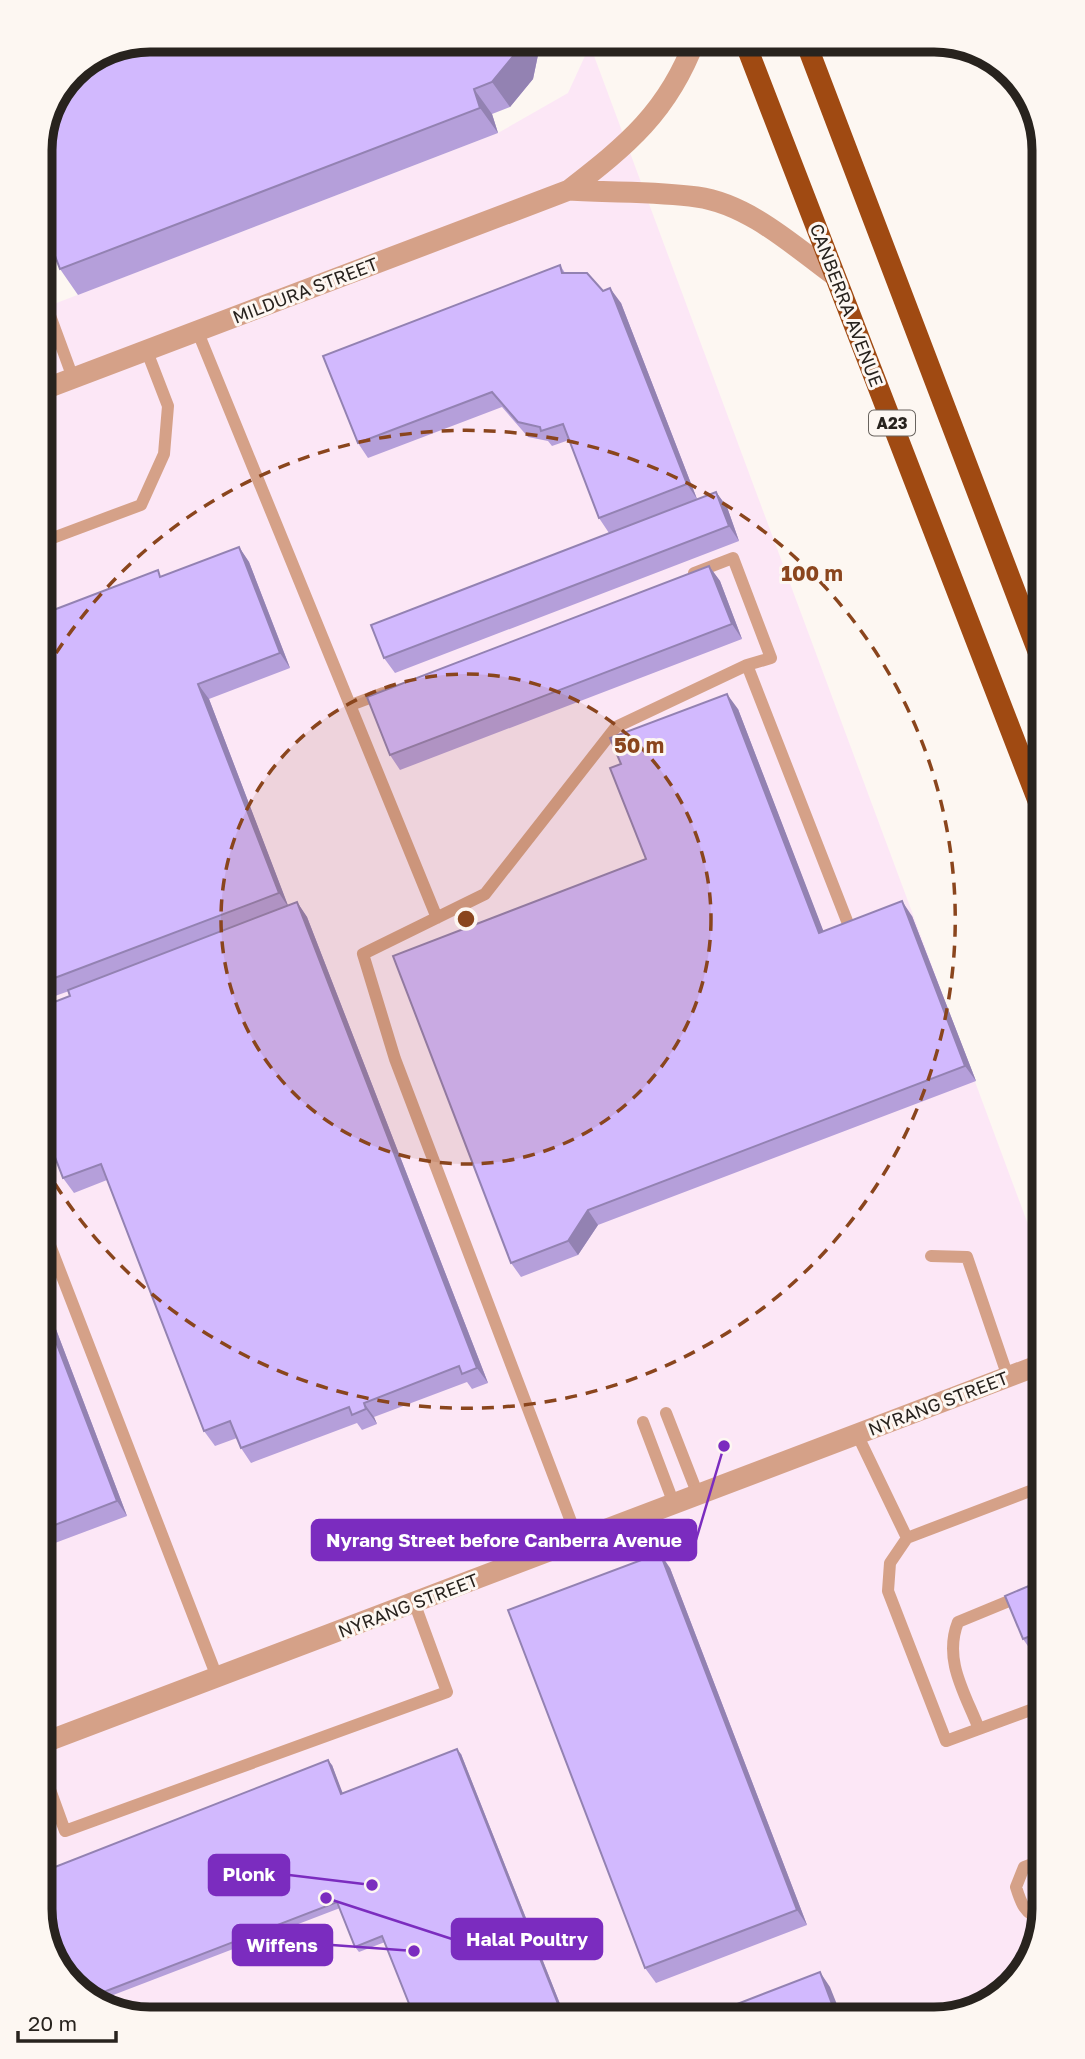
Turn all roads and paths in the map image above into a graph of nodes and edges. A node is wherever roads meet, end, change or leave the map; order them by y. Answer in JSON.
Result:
{"nodes":[{"id":1,"x":689,"y":53,"type":"edge"},
{"id":2,"x":749,"y":53,"type":"edge"},
{"id":3,"x":810,"y":53,"type":"edge"},
{"id":4,"x":569,"y":190,"type":"junction"},
{"id":5,"x":835,"y":276,"type":"junction"},
{"id":6,"x":53,"y":324,"type":"edge"},
{"id":7,"x":197,"y":330,"type":"junction"},
{"id":8,"x":146,"y":349,"type":"junction"},
{"id":9,"x":73,"y":378,"type":"junction"},
{"id":10,"x":53,"y":386,"type":"edge"},
{"id":11,"x":53,"y":538,"type":"edge"},
{"id":12,"x":682,"y":578,"type":"edge"},
{"id":13,"x":1032,"y":636,"type":"edge"},
{"id":14,"x":747,"y":665,"type":"junction"},
{"id":15,"x":402,"y":685,"type":"edge"},
{"id":16,"x":351,"y":705,"type":"junction"},
{"id":17,"x":1032,"y":785,"type":"edge"},
{"id":18,"x":437,"y":918,"type":"junction"},
{"id":19,"x":847,"y":921,"type":"edge"},
{"id":20,"x":52,"y":1251,"type":"edge"},
{"id":21,"x":931,"y":1256,"type":"dead end"},
{"id":22,"x":1032,"y":1368,"type":"edge"},
{"id":23,"x":1008,"y":1377,"type":"junction"},
{"id":24,"x":666,"y":1413,"type":"dead end"},
{"id":25,"x":643,"y":1422,"type":"dead end"},
{"id":26,"x":857,"y":1434,"type":"junction"},
{"id":27,"x":1032,"y":1490,"type":"edge"},
{"id":28,"x":698,"y":1495,"type":"junction"},
{"id":29,"x":674,"y":1504,"type":"junction"},
{"id":30,"x":907,"y":1538,"type":"junction"},
{"id":31,"x":578,"y":1540,"type":"junction"},
{"id":32,"x":1031,"y":1591,"type":"edge"},
{"id":33,"x":414,"y":1602,"type":"junction"},
{"id":34,"x":217,"y":1677,"type":"junction"},
{"id":35,"x":1032,"y":1709,"type":"edge"},
{"id":36,"x":979,"y":1729,"type":"junction"},
{"id":37,"x":52,"y":1739,"type":"edge"},
{"id":38,"x":52,"y":1795,"type":"edge"},
{"id":39,"x":1032,"y":1864,"type":"edge"},
{"id":40,"x":1032,"y":1915,"type":"edge"}],
"edges":[{"from":1,"to":4,"type":"street","name":"MILDURA STREET"},
{"from":2,"to":5,"type":"highway","name":"CANBERRA AVENUE","number":"A23"},
{"from":3,"to":13,"type":"highway"},
{"from":4,"to":5,"type":"street","name":"MILDURA STREET"},
{"from":4,"to":7,"type":"street","name":"MILDURA STREET"},
{"from":5,"to":17,"type":"highway","name":"CANBERRA AVENUE","number":"A23"},
{"from":6,"to":9,"type":"lane"},
{"from":7,"to":8,"type":"street","name":"MILDURA STREET"},
{"from":7,"to":16,"type":"lane"},
{"from":8,"to":9,"type":"street","name":"MILDURA STREET"},
{"from":8,"to":11,"type":"lane"},
{"from":9,"to":10,"type":"street","name":"MILDURA STREET"},
{"from":12,"to":14,"type":"lane"},
{"from":14,"to":18,"type":"lane"},
{"from":14,"to":19,"type":"lane"},
{"from":15,"to":16,"type":"lane"},
{"from":16,"to":18,"type":"lane"},
{"from":18,"to":31,"type":"lane"},
{"from":20,"to":34,"type":"lane"},
{"from":21,"to":23,"type":"lane"},
{"from":22,"to":23,"type":"street","name":"NYRANG STREET"},
{"from":23,"to":26,"type":"street","name":"NYRANG STREET"},
{"from":24,"to":28,"type":"lane"},
{"from":25,"to":29,"type":"lane"},
{"from":26,"to":28,"type":"street","name":"NYRANG STREET"},
{"from":26,"to":30,"type":"lane"},
{"from":27,"to":30,"type":"lane"},
{"from":28,"to":29,"type":"street","name":"NYRANG STREET"},
{"from":29,"to":31,"type":"street","name":"NYRANG STREET"},
{"from":30,"to":36,"type":"lane"},
{"from":31,"to":33,"type":"street","name":"NYRANG STREET"},
{"from":32,"to":36,"type":"lane"},
{"from":33,"to":34,"type":"street","name":"NYRANG STREET"},
{"from":33,"to":38,"type":"lane"},
{"from":34,"to":37,"type":"street","name":"NYRANG STREET"},
{"from":35,"to":36,"type":"lane"},
{"from":39,"to":40,"type":"lane"}]}
